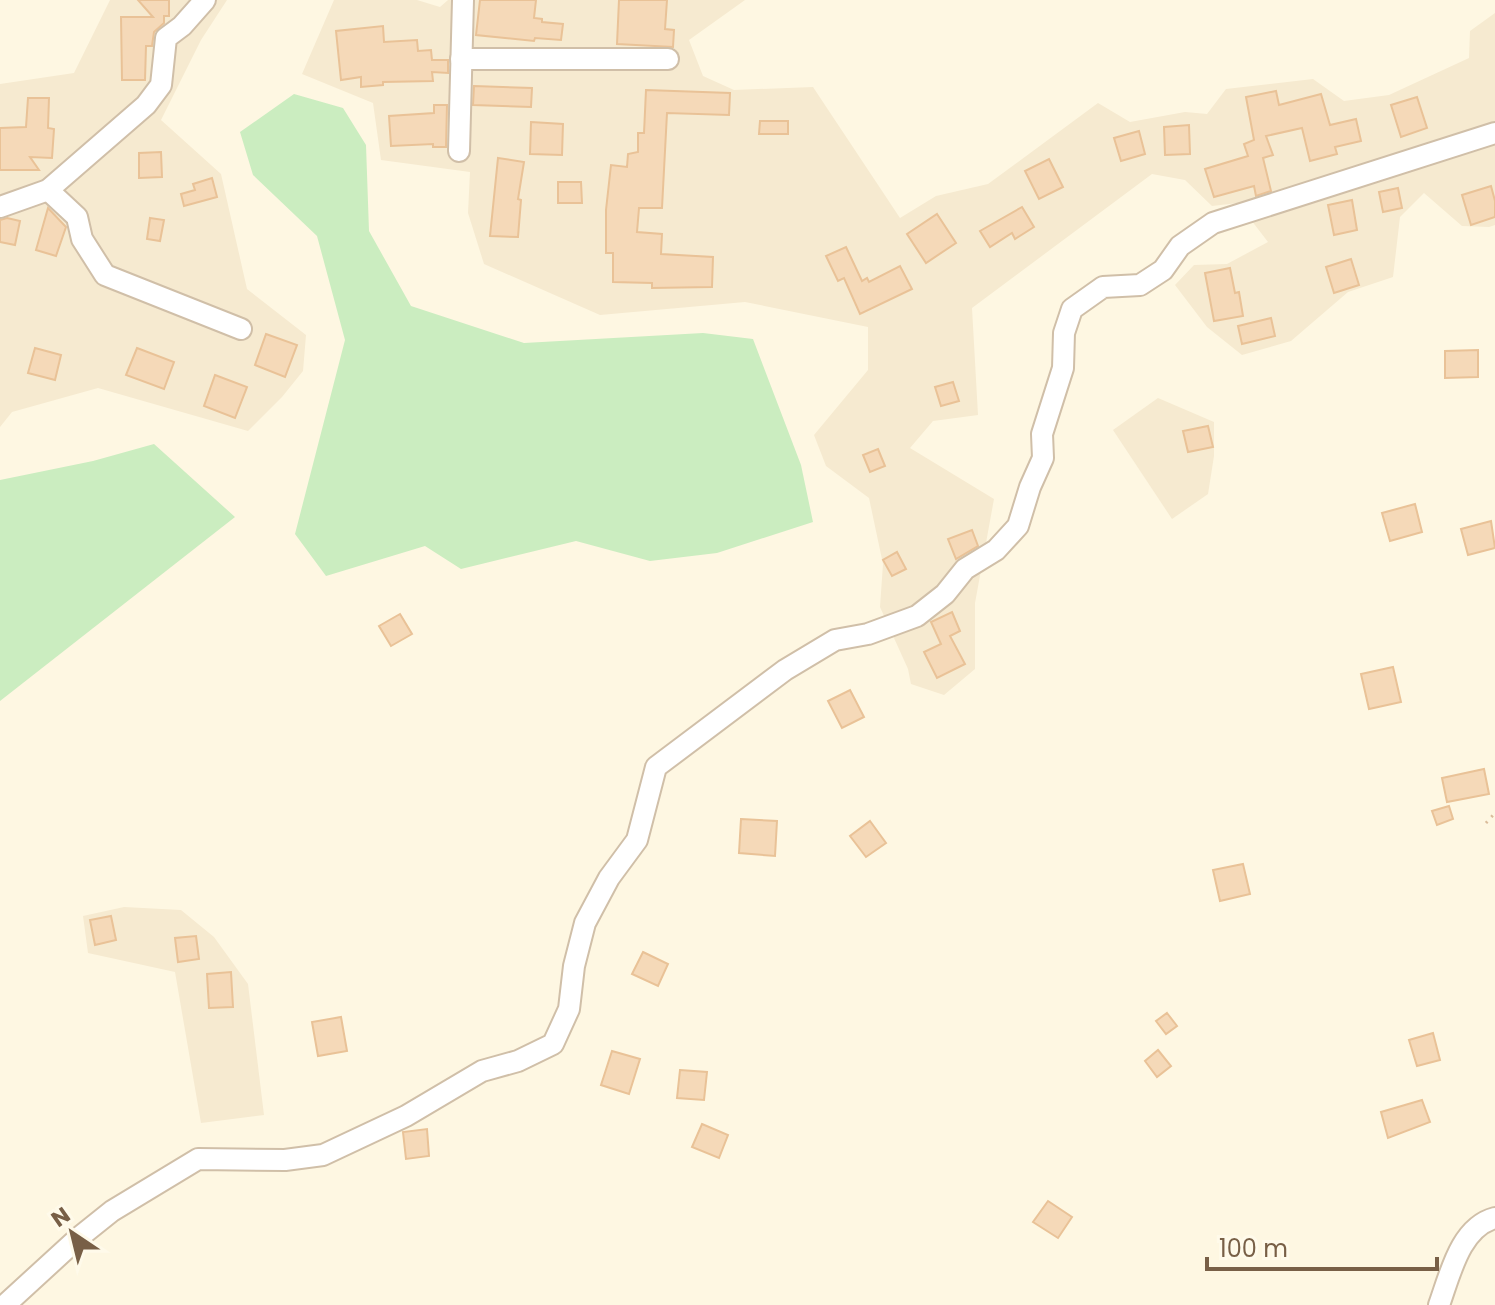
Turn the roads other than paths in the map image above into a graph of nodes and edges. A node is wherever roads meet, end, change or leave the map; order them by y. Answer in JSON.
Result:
{"nodes":[{"id":1,"x":205,"y":0,"type":"edge"},
{"id":2,"x":463,"y":0,"type":"edge"},
{"id":3,"x":461,"y":59,"type":"junction"},
{"id":4,"x":668,"y":59,"type":"dead end"},
{"id":5,"x":1495,"y":133,"type":"edge"},
{"id":6,"x":459,"y":151,"type":"dead end"},
{"id":7,"x":48,"y":190,"type":"junction"},
{"id":8,"x":0,"y":207,"type":"edge"},
{"id":9,"x":241,"y":329,"type":"dead end"},
{"id":10,"x":1495,"y":1218,"type":"edge"},
{"id":11,"x":5,"y":1305,"type":"edge"},
{"id":12,"x":1439,"y":1305,"type":"edge"}],
"edges":[{"from":1,"to":7,"type":"street"},
{"from":2,"to":3,"type":"street"},
{"from":3,"to":4,"type":"street"},
{"from":3,"to":6,"type":"street"},
{"from":5,"to":11,"type":"street"},
{"from":7,"to":8,"type":"street"},
{"from":7,"to":9,"type":"street"},
{"from":10,"to":12,"type":"street"}]}
